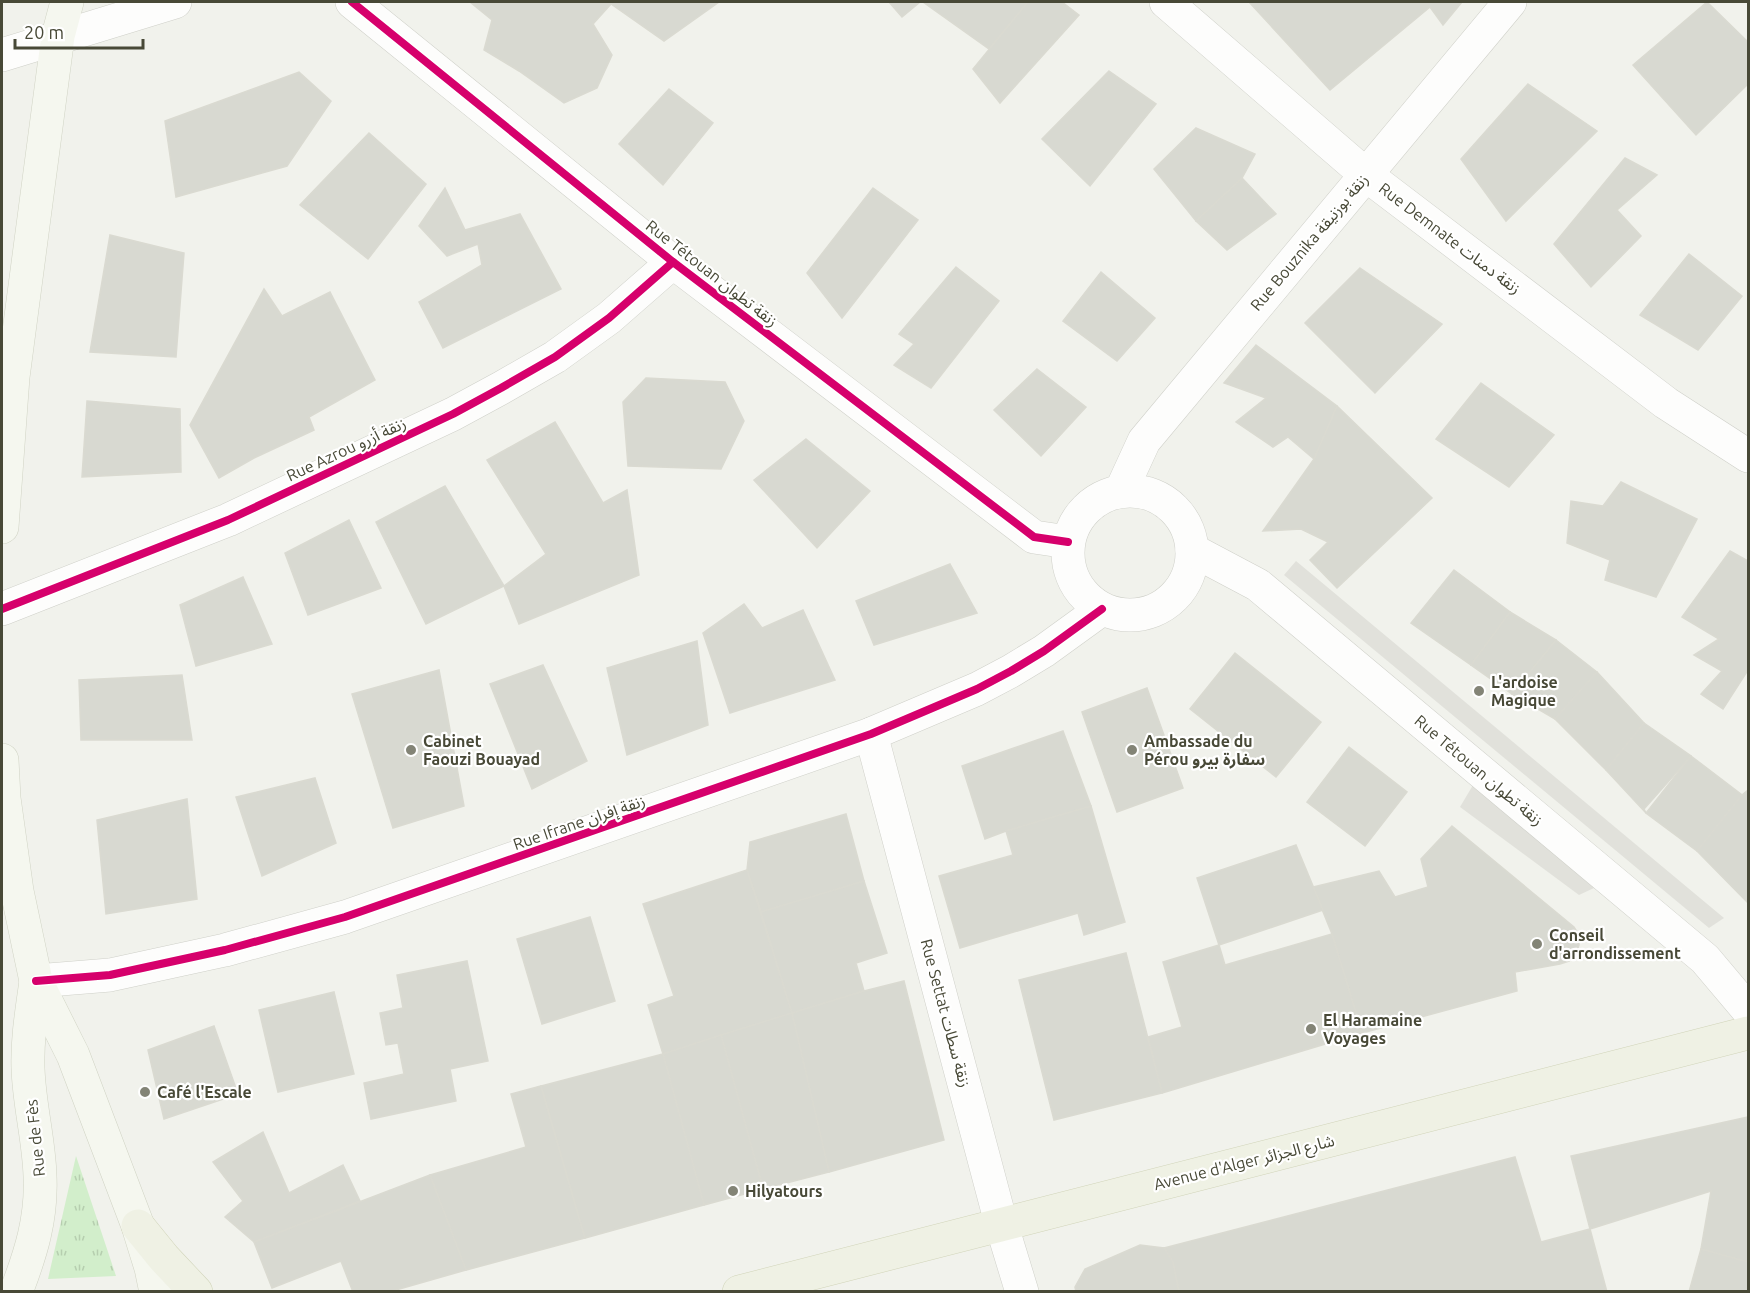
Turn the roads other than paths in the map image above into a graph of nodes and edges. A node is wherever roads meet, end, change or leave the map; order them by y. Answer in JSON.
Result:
{"nodes":[{"id":1,"x":67,"y":2,"type":"edge"},
{"id":2,"x":175,"y":2,"type":"edge"},
{"id":3,"x":352,"y":2,"type":"edge"},
{"id":4,"x":1166,"y":2,"type":"edge"},
{"id":5,"x":1510,"y":2,"type":"edge"},
{"id":6,"x":58,"y":36,"type":"junction"},
{"id":7,"x":2,"y":55,"type":"edge"},
{"id":8,"x":1365,"y":174,"type":"junction"},
{"id":9,"x":673,"y":262,"type":"junction"},
{"id":10,"x":1749,"y":456,"type":"edge"},
{"id":11,"x":1121,"y":491,"type":"junction"},
{"id":12,"x":2,"y":527,"type":"edge"},
{"id":13,"x":1068,"y":542,"type":"junction"},
{"id":14,"x":1192,"y":550,"type":"junction"},
{"id":15,"x":2,"y":609,"type":"edge"},
{"id":16,"x":1102,"y":609,"type":"junction"},
{"id":17,"x":871,"y":734,"type":"junction"},
{"id":18,"x":2,"y":760,"type":"edge"},
{"id":19,"x":36,"y":981,"type":"junction"},
{"id":20,"x":1749,"y":1010,"type":"edge"},
{"id":21,"x":1749,"y":1033,"type":"edge"},
{"id":22,"x":1001,"y":1223,"type":"junction"},
{"id":23,"x":138,"y":1226,"type":"junction"},
{"id":24,"x":16,"y":1292,"type":"edge"},
{"id":25,"x":156,"y":1292,"type":"edge"},
{"id":26,"x":196,"y":1292,"type":"edge"},
{"id":27,"x":739,"y":1292,"type":"edge"},
{"id":28,"x":1022,"y":1292,"type":"edge"}],
"edges":[{"from":1,"to":6,"type":"street"},
{"from":2,"to":6,"type":"street"},
{"from":3,"to":9,"type":"street","name":"Rue Tétouan زنقة تطوان"},
{"from":4,"to":8,"type":"street","name":"Rue Demnate زنقة دمنات"},
{"from":5,"to":8,"type":"street","name":"Rue Bouznika زنقة بوزنيقة"},
{"from":6,"to":7,"type":"street"},
{"from":6,"to":12,"type":"street"},
{"from":8,"to":10,"type":"street","name":"Rue Demnate زنقة دمنات"},
{"from":8,"to":11,"type":"street","name":"Rue Bouznika زنقة بوزنيقة"},
{"from":9,"to":13,"type":"street","name":"Rue Tétouan زنقة تطوان"},
{"from":9,"to":15,"type":"street","name":"Rue Azrou زنقة أزرو"},
{"from":11,"to":13,"type":"street"},
{"from":11,"to":14,"type":"street"},
{"from":13,"to":16,"type":"street"},
{"from":14,"to":16,"type":"street"},
{"from":14,"to":20,"type":"street","name":"Rue Tétouan زنقة تطوان"},
{"from":16,"to":17,"type":"street","name":"Rue Ifrane زنقة إفران"},
{"from":17,"to":19,"type":"street","name":"Rue Ifrane زنقة إفران"},
{"from":17,"to":22,"type":"street","name":"Rue Settat زنقة سطات"},
{"from":18,"to":19,"type":"street"},
{"from":19,"to":23,"type":"street"},
{"from":19,"to":24,"type":"street","name":"Rue de Fès"},
{"from":21,"to":22,"type":"main road","name":"Avenue d'Alger شارع الجزائر"},
{"from":22,"to":27,"type":"main road","name":"Avenue d'Alger شارع الجزائر"},
{"from":22,"to":28,"type":"street","name":"Rue Settat زنقة سطات"},
{"from":23,"to":25,"type":"street"},
{"from":23,"to":26,"type":"main road"}]}
